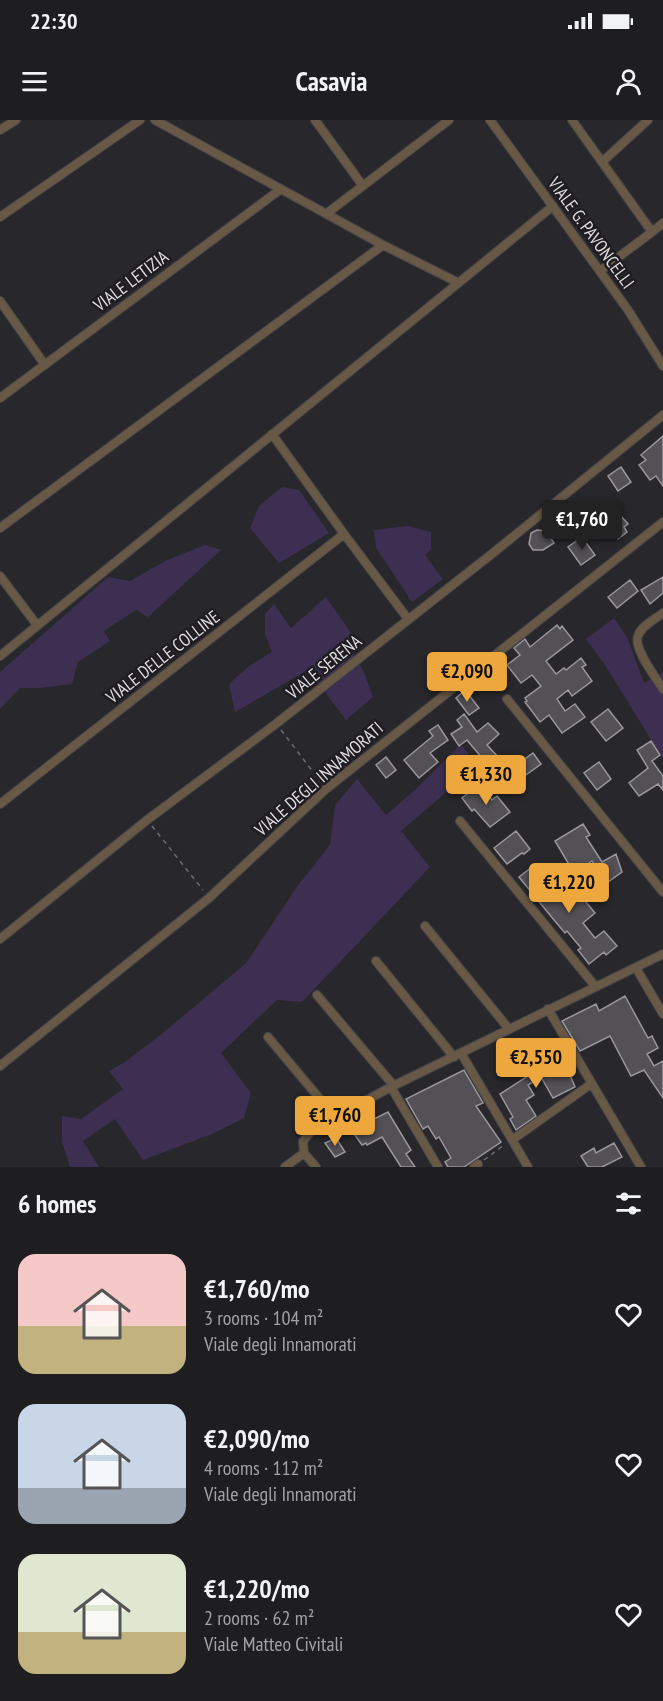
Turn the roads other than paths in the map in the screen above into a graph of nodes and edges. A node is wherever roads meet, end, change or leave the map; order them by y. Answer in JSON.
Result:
{"nodes":[{"id":1,"x":16,"y":120,"type":"edge"},
{"id":2,"x":140,"y":120,"type":"edge"},
{"id":3,"x":155,"y":120,"type":"edge"},
{"id":4,"x":315,"y":120,"type":"edge"},
{"id":5,"x":449,"y":120,"type":"edge"},
{"id":6,"x":490,"y":120,"type":"edge"},
{"id":7,"x":572,"y":120,"type":"edge"},
{"id":8,"x":648,"y":120,"type":"edge"},
{"id":9,"x":0,"y":130,"type":"edge"},
{"id":10,"x":602,"y":162,"type":"junction"},
{"id":11,"x":363,"y":186,"type":"junction"},
{"id":12,"x":281,"y":189,"type":"junction"},
{"id":13,"x":553,"y":206,"type":"junction"},
{"id":14,"x":326,"y":214,"type":"junction"},
{"id":15,"x":0,"y":217,"type":"edge"},
{"id":16,"x":663,"y":223,"type":"edge"},
{"id":17,"x":652,"y":232,"type":"junction"},
{"id":18,"x":383,"y":245,"type":"junction"},
{"id":19,"x":600,"y":271,"type":"junction"},
{"id":20,"x":459,"y":283,"type":"junction"},
{"id":21,"x":1,"y":303,"type":"edge"},
{"id":22,"x":45,"y":364,"type":"junction"},
{"id":23,"x":663,"y":366,"type":"edge"},
{"id":24,"x":0,"y":398,"type":"edge"},
{"id":25,"x":663,"y":415,"type":"edge"},
{"id":26,"x":272,"y":434,"type":"junction"},
{"id":27,"x":663,"y":522,"type":"edge"},
{"id":28,"x":0,"y":528,"type":"edge"},
{"id":29,"x":344,"y":534,"type":"junction"},
{"id":30,"x":0,"y":576,"type":"edge"},
{"id":31,"x":663,"y":613,"type":"edge"},
{"id":32,"x":408,"y":619,"type":"junction"},
{"id":33,"x":38,"y":625,"type":"junction"},
{"id":34,"x":0,"y":656,"type":"edge"},
{"id":35,"x":663,"y":689,"type":"edge"},
{"id":36,"x":507,"y":699,"type":"dead end"},
{"id":37,"x":0,"y":804,"type":"edge"},
{"id":38,"x":460,"y":821,"type":"dead end"},
{"id":39,"x":663,"y":892,"type":"edge"},
{"id":40,"x":425,"y":926,"type":"dead end"},
{"id":41,"x":0,"y":939,"type":"edge"},
{"id":42,"x":663,"y":954,"type":"edge"},
{"id":43,"x":376,"y":961,"type":"dead end"},
{"id":44,"x":636,"y":968,"type":"junction"},
{"id":45,"x":595,"y":986,"type":"junction"},
{"id":46,"x":317,"y":995,"type":"dead end"},
{"id":47,"x":548,"y":1009,"type":"junction"},
{"id":48,"x":663,"y":1014,"type":"edge"},
{"id":49,"x":509,"y":1029,"type":"junction"},
{"id":50,"x":268,"y":1037,"type":"dead end"},
{"id":51,"x":457,"y":1055,"type":"junction"},
{"id":52,"x":0,"y":1066,"type":"edge"},
{"id":53,"x":591,"y":1084,"type":"junction"},
{"id":54,"x":393,"y":1087,"type":"junction"},
{"id":55,"x":335,"y":1117,"type":"junction"},
{"id":56,"x":512,"y":1140,"type":"junction"},
{"id":57,"x":304,"y":1153,"type":"junction"},
{"id":58,"x":285,"y":1167,"type":"edge"},
{"id":59,"x":316,"y":1167,"type":"edge"},
{"id":60,"x":438,"y":1167,"type":"edge"},
{"id":61,"x":528,"y":1167,"type":"edge"},
{"id":62,"x":641,"y":1167,"type":"edge"}],
"edges":[{"from":1,"to":9,"type":"street"},
{"from":2,"to":15,"type":"street"},
{"from":3,"to":12,"type":"street"},
{"from":4,"to":11,"type":"street"},
{"from":5,"to":11,"type":"street"},
{"from":6,"to":13,"type":"street","name":"VIALE G. PAVONCELLI"},
{"from":7,"to":10,"type":"street"},
{"from":8,"to":10,"type":"street"},
{"from":10,"to":17,"type":"street"},
{"from":11,"to":14,"type":"street"},
{"from":12,"to":14,"type":"street"},
{"from":12,"to":22,"type":"street","name":"VIALE LETIZIA"},
{"from":13,"to":19,"type":"street","name":"VIALE G. PAVONCELLI"},
{"from":13,"to":20,"type":"street"},
{"from":14,"to":18,"type":"street"},
{"from":16,"to":17,"type":"street"},
{"from":17,"to":19,"type":"street"},
{"from":18,"to":20,"type":"street"},
{"from":18,"to":28,"type":"street"},
{"from":19,"to":23,"type":"street","name":"VIALE G. PAVONCELLI"},
{"from":20,"to":26,"type":"street"},
{"from":21,"to":22,"type":"street"},
{"from":22,"to":24,"type":"street","name":"VIALE LETIZIA"},
{"from":25,"to":32,"type":"street","name":"VIALE SERENA"},
{"from":26,"to":29,"type":"street"},
{"from":26,"to":33,"type":"street"},
{"from":27,"to":52,"type":"street","name":"VIALE DEGLI INNAMORATI"},
{"from":29,"to":32,"type":"street"},
{"from":29,"to":37,"type":"street","name":"VIALE DELLE COLLINE"},
{"from":30,"to":33,"type":"street"},
{"from":31,"to":35,"type":"street"},
{"from":32,"to":41,"type":"street","name":"VIALE SERENA"},
{"from":33,"to":34,"type":"street"},
{"from":36,"to":39,"type":"street"},
{"from":38,"to":45,"type":"street"},
{"from":40,"to":49,"type":"street"},
{"from":42,"to":44,"type":"street"},
{"from":43,"to":51,"type":"street"},
{"from":44,"to":45,"type":"street"},
{"from":44,"to":48,"type":"street"},
{"from":45,"to":47,"type":"street"},
{"from":46,"to":54,"type":"street"},
{"from":47,"to":49,"type":"street"},
{"from":47,"to":53,"type":"street"},
{"from":49,"to":51,"type":"street"},
{"from":50,"to":55,"type":"street"},
{"from":51,"to":54,"type":"street"},
{"from":51,"to":56,"type":"street"},
{"from":53,"to":56,"type":"street"},
{"from":53,"to":62,"type":"street"},
{"from":54,"to":55,"type":"street"},
{"from":54,"to":60,"type":"street"},
{"from":55,"to":57,"type":"street"},
{"from":56,"to":61,"type":"street"},
{"from":57,"to":58,"type":"street"},
{"from":57,"to":59,"type":"street"}]}
